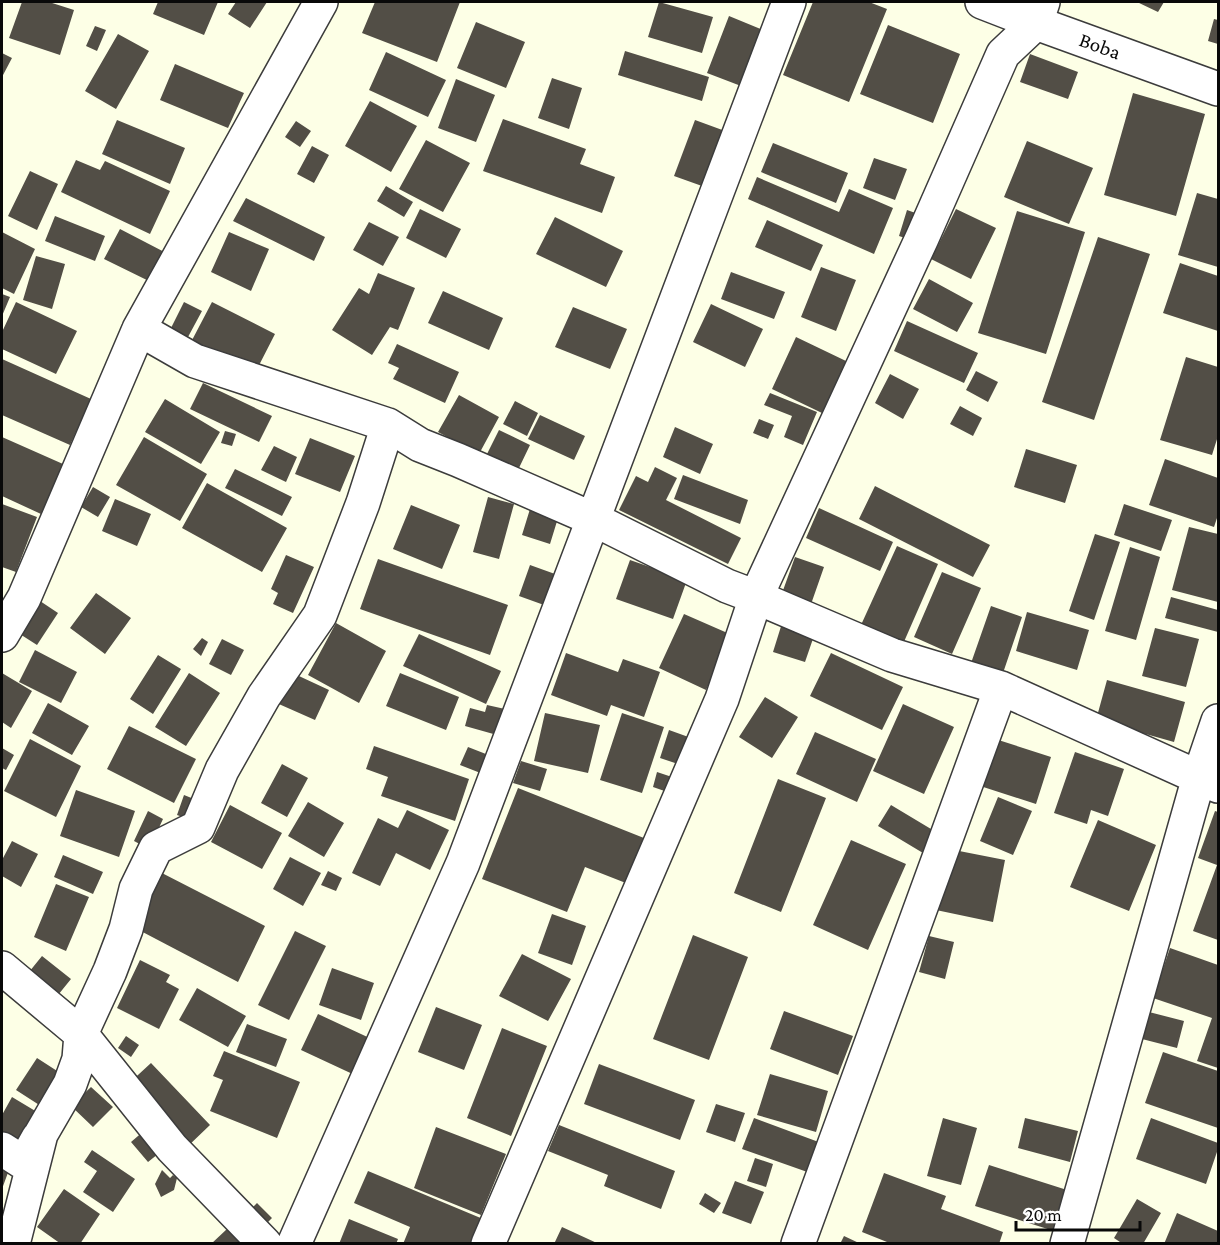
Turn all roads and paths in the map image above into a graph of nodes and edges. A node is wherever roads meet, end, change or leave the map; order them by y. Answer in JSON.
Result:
{"nodes":[{"id":1,"x":321,"y":2,"type":"edge"},
{"id":2,"x":789,"y":2,"type":"edge"},
{"id":3,"x":982,"y":2,"type":"edge"},
{"id":4,"x":1039,"y":12,"type":"edge"},
{"id":5,"x":1218,"y":89,"type":"edge"},
{"id":6,"x":139,"y":329,"type":"junction"},
{"id":7,"x":388,"y":425,"type":"junction"},
{"id":8,"x":593,"y":519,"type":"junction"},
{"id":9,"x":13,"y":594,"type":"edge"},
{"id":10,"x":756,"y":597,"type":"junction"},
{"id":11,"x":2,"y":635,"type":"edge"},
{"id":12,"x":1001,"y":687,"type":"junction"},
{"id":13,"x":1218,"y":721,"type":"edge"},
{"id":14,"x":1209,"y":781,"type":"edge"},
{"id":15,"x":2,"y":968,"type":"edge"},
{"id":16,"x":81,"y":1034,"type":"junction"},
{"id":17,"x":41,"y":1134,"type":"junction"},
{"id":18,"x":2,"y":1149,"type":"edge"},
{"id":19,"x":13,"y":1244,"type":"edge"},
{"id":20,"x":265,"y":1244,"type":"edge"},
{"id":21,"x":294,"y":1244,"type":"edge"},
{"id":22,"x":488,"y":1244,"type":"edge"},
{"id":23,"x":798,"y":1244,"type":"edge"},
{"id":24,"x":1066,"y":1244,"type":"edge"}],
"edges":[{"from":1,"to":6,"type":"street"},
{"from":2,"to":8,"type":"street"},
{"from":3,"to":4,"type":"street","name":"Boba"},
{"from":4,"to":5,"type":"street","name":"Boba"},
{"from":4,"to":10,"type":"street"},
{"from":6,"to":7,"type":"street"},
{"from":6,"to":9,"type":"street"},
{"from":7,"to":8,"type":"street"},
{"from":7,"to":16,"type":"street"},
{"from":8,"to":10,"type":"street"},
{"from":8,"to":21,"type":"street"},
{"from":9,"to":11,"type":"street"},
{"from":10,"to":12,"type":"street"},
{"from":10,"to":22,"type":"street"},
{"from":12,"to":14,"type":"street"},
{"from":12,"to":23,"type":"street"},
{"from":13,"to":14,"type":"street"},
{"from":14,"to":24,"type":"street"},
{"from":15,"to":16,"type":"street"},
{"from":16,"to":17,"type":"street"},
{"from":16,"to":20,"type":"street"},
{"from":17,"to":18,"type":"street"},
{"from":17,"to":19,"type":"street"}]}
